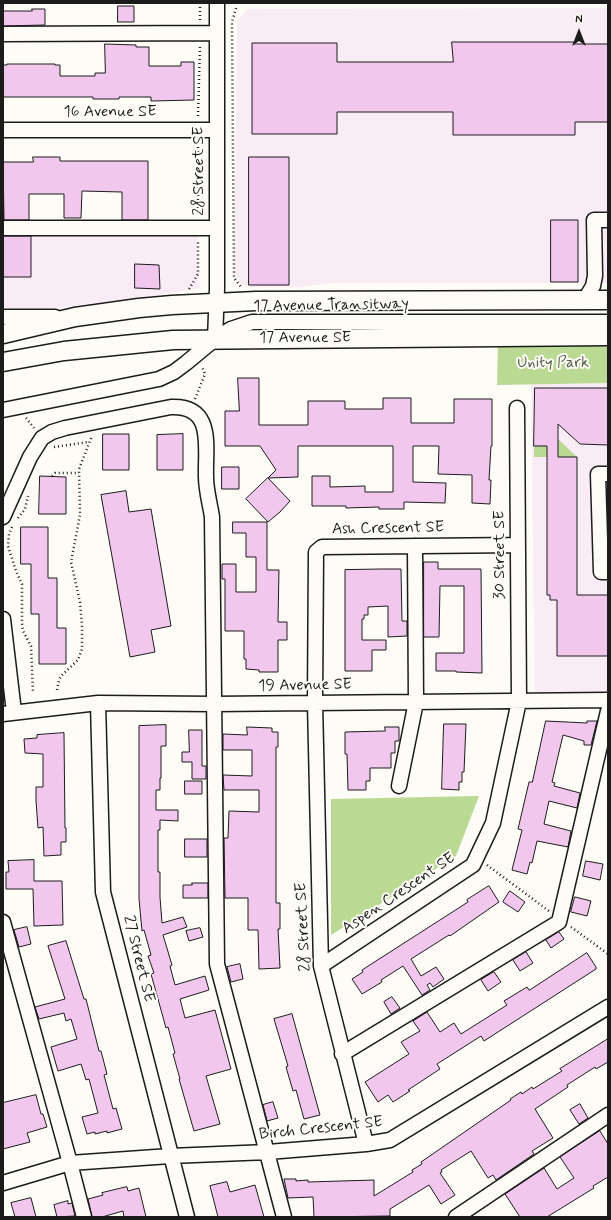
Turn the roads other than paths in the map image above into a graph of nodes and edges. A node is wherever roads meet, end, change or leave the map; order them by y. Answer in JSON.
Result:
{"nodes":[{"id":1,"x":216,"y":3,"type":"edge"},
{"id":2,"x":217,"y":33,"type":"junction"},
{"id":3,"x":3,"y":34,"type":"edge"},
{"id":4,"x":3,"y":130,"type":"edge"},
{"id":5,"x":217,"y":130,"type":"junction"},
{"id":6,"x":608,"y":220,"type":"edge"},
{"id":7,"x":3,"y":228,"type":"edge"},
{"id":8,"x":217,"y":228,"type":"junction"},
{"id":9,"x":584,"y":300,"type":"junction"},
{"id":10,"x":608,"y":300,"type":"edge"},
{"id":11,"x":216,"y":303,"type":"junction"},
{"id":12,"x":3,"y":317,"type":"edge"},
{"id":13,"x":75,"y":317,"type":"junction"},
{"id":14,"x":608,"y":322,"type":"edge"},
{"id":15,"x":3,"y":334,"type":"edge"},
{"id":16,"x":608,"y":336,"type":"edge"},
{"id":17,"x":215,"y":339,"type":"junction"},
{"id":18,"x":3,"y":362,"type":"edge"},
{"id":19,"x":517,"y":408,"type":"dead end"},
{"id":20,"x":3,"y":410,"type":"edge"},
{"id":21,"x":608,"y":474,"type":"edge"},
{"id":22,"x":11,"y":521,"type":"edge"},
{"id":23,"x":518,"y":545,"type":"junction"},
{"id":24,"x":415,"y":546,"type":"junction"},
{"id":25,"x":608,"y":572,"type":"edge"},
{"id":26,"x":3,"y":619,"type":"edge"},
{"id":27,"x":608,"y":700,"type":"edge"},
{"id":28,"x":519,"y":701,"type":"junction"},
{"id":29,"x":416,"y":702,"type":"junction"},
{"id":30,"x":98,"y":703,"type":"junction"},
{"id":31,"x":315,"y":703,"type":"junction"},
{"id":32,"x":214,"y":704,"type":"junction"},
{"id":33,"x":608,"y":711,"type":"edge"},
{"id":34,"x":9,"y":713,"type":"edge"},
{"id":35,"x":399,"y":786,"type":"dead end"},
{"id":36,"x":3,"y":922,"type":"edge"},
{"id":37,"x":321,"y":966,"type":"junction"},
{"id":38,"x":608,"y":1007,"type":"edge"},
{"id":39,"x":342,"y":1054,"type":"junction"},
{"id":40,"x":608,"y":1115,"type":"edge"},
{"id":41,"x":366,"y":1144,"type":"junction"},
{"id":42,"x":268,"y":1152,"type":"junction"},
{"id":43,"x":170,"y":1156,"type":"junction"},
{"id":44,"x":70,"y":1163,"type":"junction"},
{"id":45,"x":3,"y":1183,"type":"edge"},
{"id":46,"x":84,"y":1217,"type":"edge"},
{"id":47,"x":187,"y":1217,"type":"edge"},
{"id":48,"x":284,"y":1217,"type":"edge"},
{"id":49,"x":456,"y":1217,"type":"edge"}],
"edges":[{"from":1,"to":2,"type":"street","name":"28 Street SE"},
{"from":2,"to":3,"type":"street"},
{"from":2,"to":5,"type":"street","name":"28 Street SE"},
{"from":4,"to":5,"type":"street","name":"16 Avenue SE"},
{"from":5,"to":8,"type":"street","name":"28 Street SE"},
{"from":6,"to":9,"type":"street"},
{"from":7,"to":8,"type":"street"},
{"from":8,"to":11,"type":"street","name":"28 Street SE"},
{"from":9,"to":10,"type":"main road"},
{"from":9,"to":11,"type":"main road"},
{"from":11,"to":13,"type":"main road"},
{"from":11,"to":17,"type":"street","name":"28 Street SE"},
{"from":12,"to":13,"type":"street"},
{"from":13,"to":15,"type":"main road"},
{"from":14,"to":17,"type":"street","name":"17 Avenue Transitway"},
{"from":16,"to":17,"type":"main road","name":"17 Avenue SE"},
{"from":17,"to":18,"type":"main road","name":"17 Avenue SE"},
{"from":17,"to":20,"type":"street","name":"17 Avenue Transitway"},
{"from":19,"to":23,"type":"street","name":"30 Street SE"},
{"from":21,"to":25,"type":"street"},
{"from":22,"to":32,"type":"street"},
{"from":23,"to":24,"type":"street","name":"Ash Crescent SE"},
{"from":23,"to":28,"type":"street","name":"30 Street SE"},
{"from":24,"to":29,"type":"street"},
{"from":24,"to":31,"type":"street","name":"Ash Crescent SE"},
{"from":26,"to":34,"type":"street"},
{"from":27,"to":28,"type":"street","name":"19 Avenue SE"},
{"from":28,"to":29,"type":"street","name":"19 Avenue SE"},
{"from":28,"to":37,"type":"street","name":"Aspen Crescent SE"},
{"from":29,"to":31,"type":"street","name":"19 Avenue SE"},
{"from":29,"to":35,"type":"street"},
{"from":30,"to":32,"type":"street","name":"19 Avenue SE"},
{"from":30,"to":34,"type":"street","name":"19 Avenue SE"},
{"from":30,"to":43,"type":"street","name":"27 Street SE"},
{"from":31,"to":32,"type":"street","name":"19 Avenue SE"},
{"from":31,"to":37,"type":"street","name":"28 Street SE"},
{"from":32,"to":42,"type":"street"},
{"from":33,"to":39,"type":"street"},
{"from":36,"to":44,"type":"street"},
{"from":37,"to":39,"type":"street","name":"28 Street SE"},
{"from":38,"to":41,"type":"street","name":"Birch Crescent SE"},
{"from":39,"to":41,"type":"street","name":"28 Street SE"},
{"from":40,"to":49,"type":"street"},
{"from":41,"to":42,"type":"street","name":"Birch Crescent SE"},
{"from":42,"to":43,"type":"street","name":"Birch Crescent SE"},
{"from":42,"to":48,"type":"street"},
{"from":43,"to":44,"type":"street","name":"Birch Crescent SE"},
{"from":43,"to":47,"type":"street","name":"27 Street SE"},
{"from":44,"to":45,"type":"street","name":"Birch Crescent SE"},
{"from":44,"to":46,"type":"street"}]}
